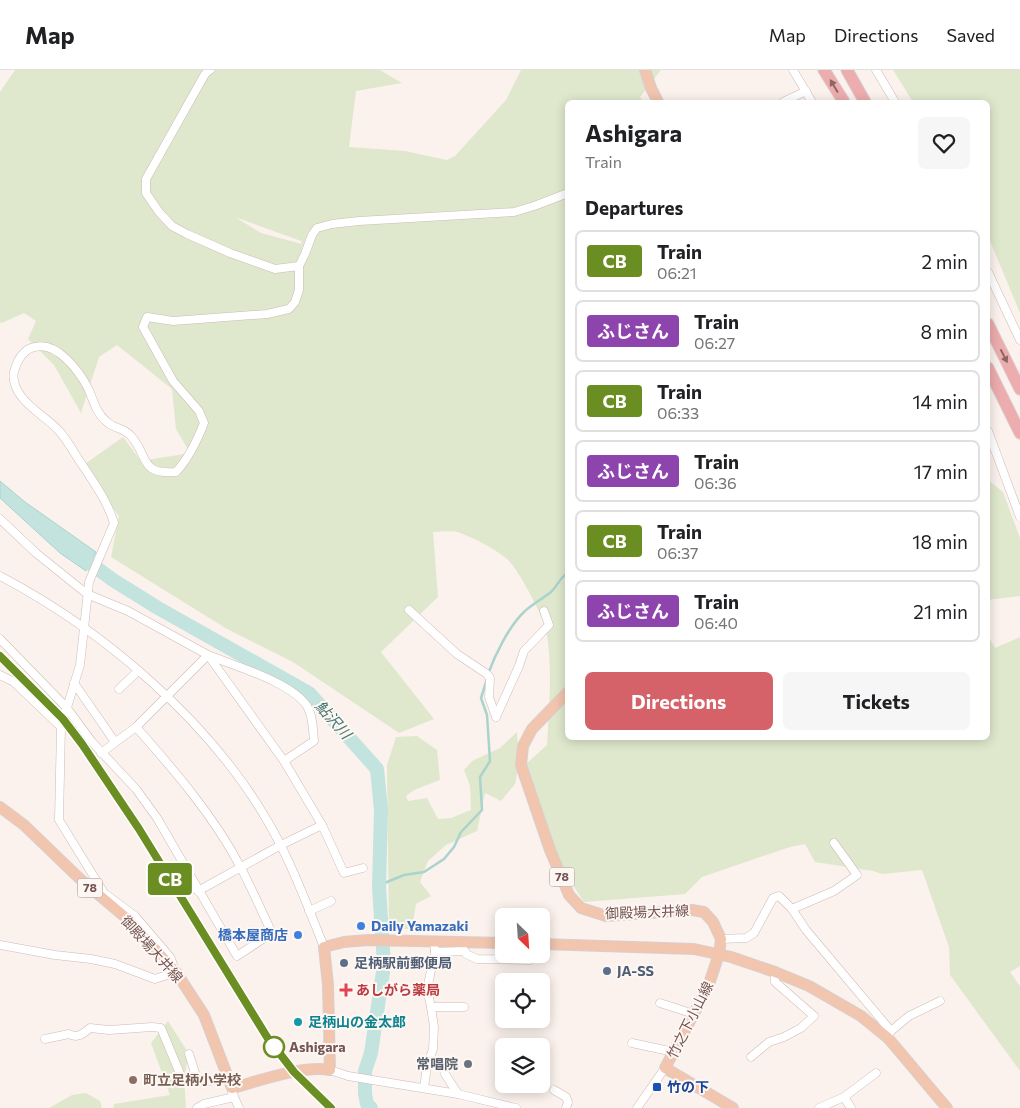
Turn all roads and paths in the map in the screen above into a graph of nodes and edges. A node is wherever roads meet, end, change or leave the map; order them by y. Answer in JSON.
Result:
{"nodes":[{"id":1,"x":210,"y":70,"type":"edge"},
{"id":2,"x":645,"y":70,"type":"edge"},
{"id":3,"x":793,"y":70,"type":"edge"},
{"id":4,"x":824,"y":70,"type":"edge"},
{"id":5,"x":847,"y":70,"type":"edge"},
{"id":6,"x":876,"y":70,"type":"edge"},
{"id":7,"x":806,"y":91,"type":"junction"},
{"id":8,"x":657,"y":100,"type":"edge"},
{"id":9,"x":787,"y":100,"type":"edge"},
{"id":10,"x":811,"y":100,"type":"edge"},
{"id":11,"x":843,"y":100,"type":"edge"},
{"id":12,"x":864,"y":100,"type":"edge"},
{"id":13,"x":894,"y":100,"type":"edge"},
{"id":14,"x":565,"y":194,"type":"edge"},
{"id":15,"x":298,"y":266,"type":"junction"},
{"id":16,"x":990,"y":276,"type":"edge"},
{"id":17,"x":990,"y":328,"type":"edge"},
{"id":18,"x":1020,"y":340,"type":"edge"},
{"id":19,"x":990,"y":372,"type":"edge"},
{"id":20,"x":1020,"y":389,"type":"edge"},
{"id":21,"x":1020,"y":433,"type":"edge"},
{"id":22,"x":990,"y":436,"type":"edge"},
{"id":23,"x":1020,"y":517,"type":"edge"},
{"id":24,"x":0,"y":519,"type":"edge"},
{"id":25,"x":0,"y":576,"type":"edge"},
{"id":26,"x":87,"y":594,"type":"junction"},
{"id":27,"x":409,"y":610,"type":"dead end"},
{"id":28,"x":544,"y":611,"type":"dead end"},
{"id":29,"x":84,"y":628,"type":"junction"},
{"id":30,"x":0,"y":639,"type":"edge"},
{"id":31,"x":208,"y":655,"type":"junction"},
{"id":32,"x":138,"y":671,"type":"junction"},
{"id":33,"x":0,"y":675,"type":"edge"},
{"id":34,"x":74,"y":683,"type":"junction"},
{"id":35,"x":119,"y":689,"type":"dead end"},
{"id":36,"x":565,"y":695,"type":"edge"},
{"id":37,"x":167,"y":696,"type":"junction"},
{"id":38,"x":67,"y":708,"type":"junction"},
{"id":39,"x":61,"y":727,"type":"junction"},
{"id":40,"x":136,"y":727,"type":"junction"},
{"id":41,"x":115,"y":742,"type":"junction"},
{"id":42,"x":101,"y":752,"type":"junction"},
{"id":43,"x":284,"y":761,"type":"junction"},
{"id":44,"x":0,"y":807,"type":"edge"},
{"id":45,"x":322,"y":825,"type":"junction"},
{"id":46,"x":834,"y":843,"type":"dead end"},
{"id":47,"x":281,"y":845,"type":"junction"},
{"id":48,"x":241,"y":867,"type":"junction"},
{"id":49,"x":363,"y":868,"type":"dead end"},
{"id":50,"x":198,"y":891,"type":"junction"},
{"id":51,"x":331,"y":900,"type":"dead end"},
{"id":52,"x":792,"y":909,"type":"junction"},
{"id":53,"x":309,"y":911,"type":"junction"},
{"id":54,"x":720,"y":939,"type":"junction"},
{"id":55,"x":434,"y":941,"type":"junction"},
{"id":56,"x":495,"y":943,"type":"edge"},
{"id":57,"x":550,"y":944,"type":"edge"},
{"id":58,"x":0,"y":945,"type":"edge"},
{"id":59,"x":324,"y":947,"type":"junction"},
{"id":60,"x":435,"y":952,"type":"junction"},
{"id":61,"x":718,"y":954,"type":"junction"},
{"id":62,"x":495,"y":959,"type":"edge"},
{"id":63,"x":176,"y":972,"type":"junction"},
{"id":64,"x":776,"y":972,"type":"junction"},
{"id":65,"x":940,"y":1001,"type":"dead end"},
{"id":66,"x":660,"y":1002,"type":"dead end"},
{"id":67,"x":431,"y":1007,"type":"junction"},
{"id":68,"x":464,"y":1007,"type":"dead end"},
{"id":69,"x":694,"y":1014,"type":"junction"},
{"id":70,"x":889,"y":1034,"type":"junction"},
{"id":71,"x":45,"y":1039,"type":"dead end"},
{"id":72,"x":632,"y":1043,"type":"dead end"},
{"id":73,"x":674,"y":1052,"type":"junction"},
{"id":74,"x":189,"y":1054,"type":"dead end"},
{"id":75,"x":751,"y":1057,"type":"dead end"},
{"id":76,"x":665,"y":1068,"type":"junction"},
{"id":77,"x":330,"y":1070,"type":"junction"},
{"id":78,"x":876,"y":1073,"type":"dead end"},
{"id":79,"x":445,"y":1074,"type":"dead end"},
{"id":80,"x":227,"y":1076,"type":"junction"},
{"id":81,"x":198,"y":1082,"type":"junction"},
{"id":82,"x":424,"y":1088,"type":"junction"},
{"id":83,"x":554,"y":1090,"type":"dead end"},
{"id":84,"x":233,"y":1092,"type":"junction"},
{"id":85,"x":458,"y":1094,"type":"junction"},
{"id":86,"x":844,"y":1097,"type":"junction"},
{"id":87,"x":196,"y":1108,"type":"edge"},
{"id":88,"x":240,"y":1108,"type":"edge"},
{"id":89,"x":516,"y":1108,"type":"edge"},
{"id":90,"x":566,"y":1108,"type":"edge"},
{"id":91,"x":637,"y":1108,"type":"edge"},
{"id":92,"x":733,"y":1108,"type":"edge"},
{"id":93,"x":819,"y":1108,"type":"edge"},
{"id":94,"x":851,"y":1108,"type":"edge"},
{"id":95,"x":947,"y":1108,"type":"edge"}],
"edges":[{"from":1,"to":15,"type":"street"},
{"from":2,"to":8,"type":"main road"},
{"from":3,"to":7,"type":"street"},
{"from":11,"to":4,"type":"highway","one_way":true},
{"from":5,"to":12,"type":"highway"},
{"from":6,"to":13,"type":"street"},
{"from":7,"to":9,"type":"street"},
{"from":7,"to":10,"type":"street"},
{"from":14,"to":15,"type":"street"},
{"from":15,"to":26,"type":"street"},
{"from":16,"to":18,"type":"street"},
{"from":17,"to":20,"type":"highway","one_way":true},
{"from":19,"to":21,"type":"highway"},
{"from":22,"to":23,"type":"street"},
{"from":24,"to":26,"type":"street"},
{"from":25,"to":29,"type":"street"},
{"from":26,"to":29,"type":"street"},
{"from":26,"to":31,"type":"street"},
{"from":27,"to":28,"type":"street"},
{"from":29,"to":32,"type":"street"},
{"from":29,"to":34,"type":"street"},
{"from":30,"to":38,"type":"street"},
{"from":31,"to":37,"type":"street"},
{"from":31,"to":43,"type":"street"},
{"from":31,"to":43,"type":"street"},
{"from":32,"to":35,"type":"street"},
{"from":32,"to":37,"type":"street"},
{"from":33,"to":39,"type":"street"},
{"from":34,"to":38,"type":"street"},
{"from":34,"to":41,"type":"street"},
{"from":36,"to":54,"type":"main road","name":"御殿場大井線","number":"78"},
{"from":37,"to":40,"type":"street"},
{"from":37,"to":47,"type":"street"},
{"from":38,"to":39,"type":"street"},
{"from":38,"to":42,"type":"street"},
{"from":39,"to":63,"type":"street"},
{"from":40,"to":41,"type":"street"},
{"from":40,"to":48,"type":"street"},
{"from":41,"to":42,"type":"street"},
{"from":42,"to":50,"type":"street"},
{"from":43,"to":45,"type":"street"},
{"from":44,"to":63,"type":"main road","name":"御殿場大井線","number":"78"},
{"from":45,"to":47,"type":"street"},
{"from":45,"to":49,"type":"street"},
{"from":46,"to":52,"type":"street"},
{"from":47,"to":48,"type":"street"},
{"from":47,"to":53,"type":"street"},
{"from":48,"to":50,"type":"street"},
{"from":48,"to":50,"type":"street"},
{"from":51,"to":53,"type":"street"},
{"from":52,"to":54,"type":"street"},
{"from":52,"to":70,"type":"street"},
{"from":53,"to":59,"type":"street"},
{"from":54,"to":61,"type":"main road"},
{"from":55,"to":56,"type":"main road"},
{"from":55,"to":59,"type":"main road"},
{"from":55,"to":60,"type":"street"},
{"from":57,"to":61,"type":"main road"},
{"from":58,"to":63,"type":"street"},
{"from":59,"to":77,"type":"main road"},
{"from":60,"to":62,"type":"street"},
{"from":60,"to":67,"type":"street"},
{"from":61,"to":64,"type":"main road"},
{"from":61,"to":69,"type":"main road","name":"竹之下小山線"},
{"from":63,"to":80,"type":"main road","name":"御殿場大井線","number":"78"},
{"from":64,"to":70,"type":"main road"},
{"from":64,"to":75,"type":"street"},
{"from":65,"to":70,"type":"street"},
{"from":66,"to":69,"type":"street"},
{"from":67,"to":68,"type":"street"},
{"from":67,"to":82,"type":"street"},
{"from":69,"to":73,"type":"main road","name":"竹之下小山線"},
{"from":70,"to":95,"type":"main road"},
{"from":71,"to":81,"type":"street"},
{"from":72,"to":73,"type":"street"},
{"from":73,"to":76,"type":"main road","name":"竹之下小山線"},
{"from":74,"to":81,"type":"street"},
{"from":76,"to":91,"type":"street"},
{"from":76,"to":92,"type":"main road","name":"竹之下小山線"},
{"from":77,"to":82,"type":"street"},
{"from":77,"to":84,"type":"main road"},
{"from":78,"to":86,"type":"street"},
{"from":79,"to":85,"type":"street"},
{"from":80,"to":81,"type":"street"},
{"from":80,"to":84,"type":"main road","name":"御殿場大井線","number":"78"},
{"from":82,"to":85,"type":"street"},
{"from":83,"to":90,"type":"street"},
{"from":84,"to":87,"type":"street"},
{"from":84,"to":88,"type":"street"},
{"from":85,"to":89,"type":"street"},
{"from":86,"to":93,"type":"street"},
{"from":86,"to":94,"type":"street"}]}
